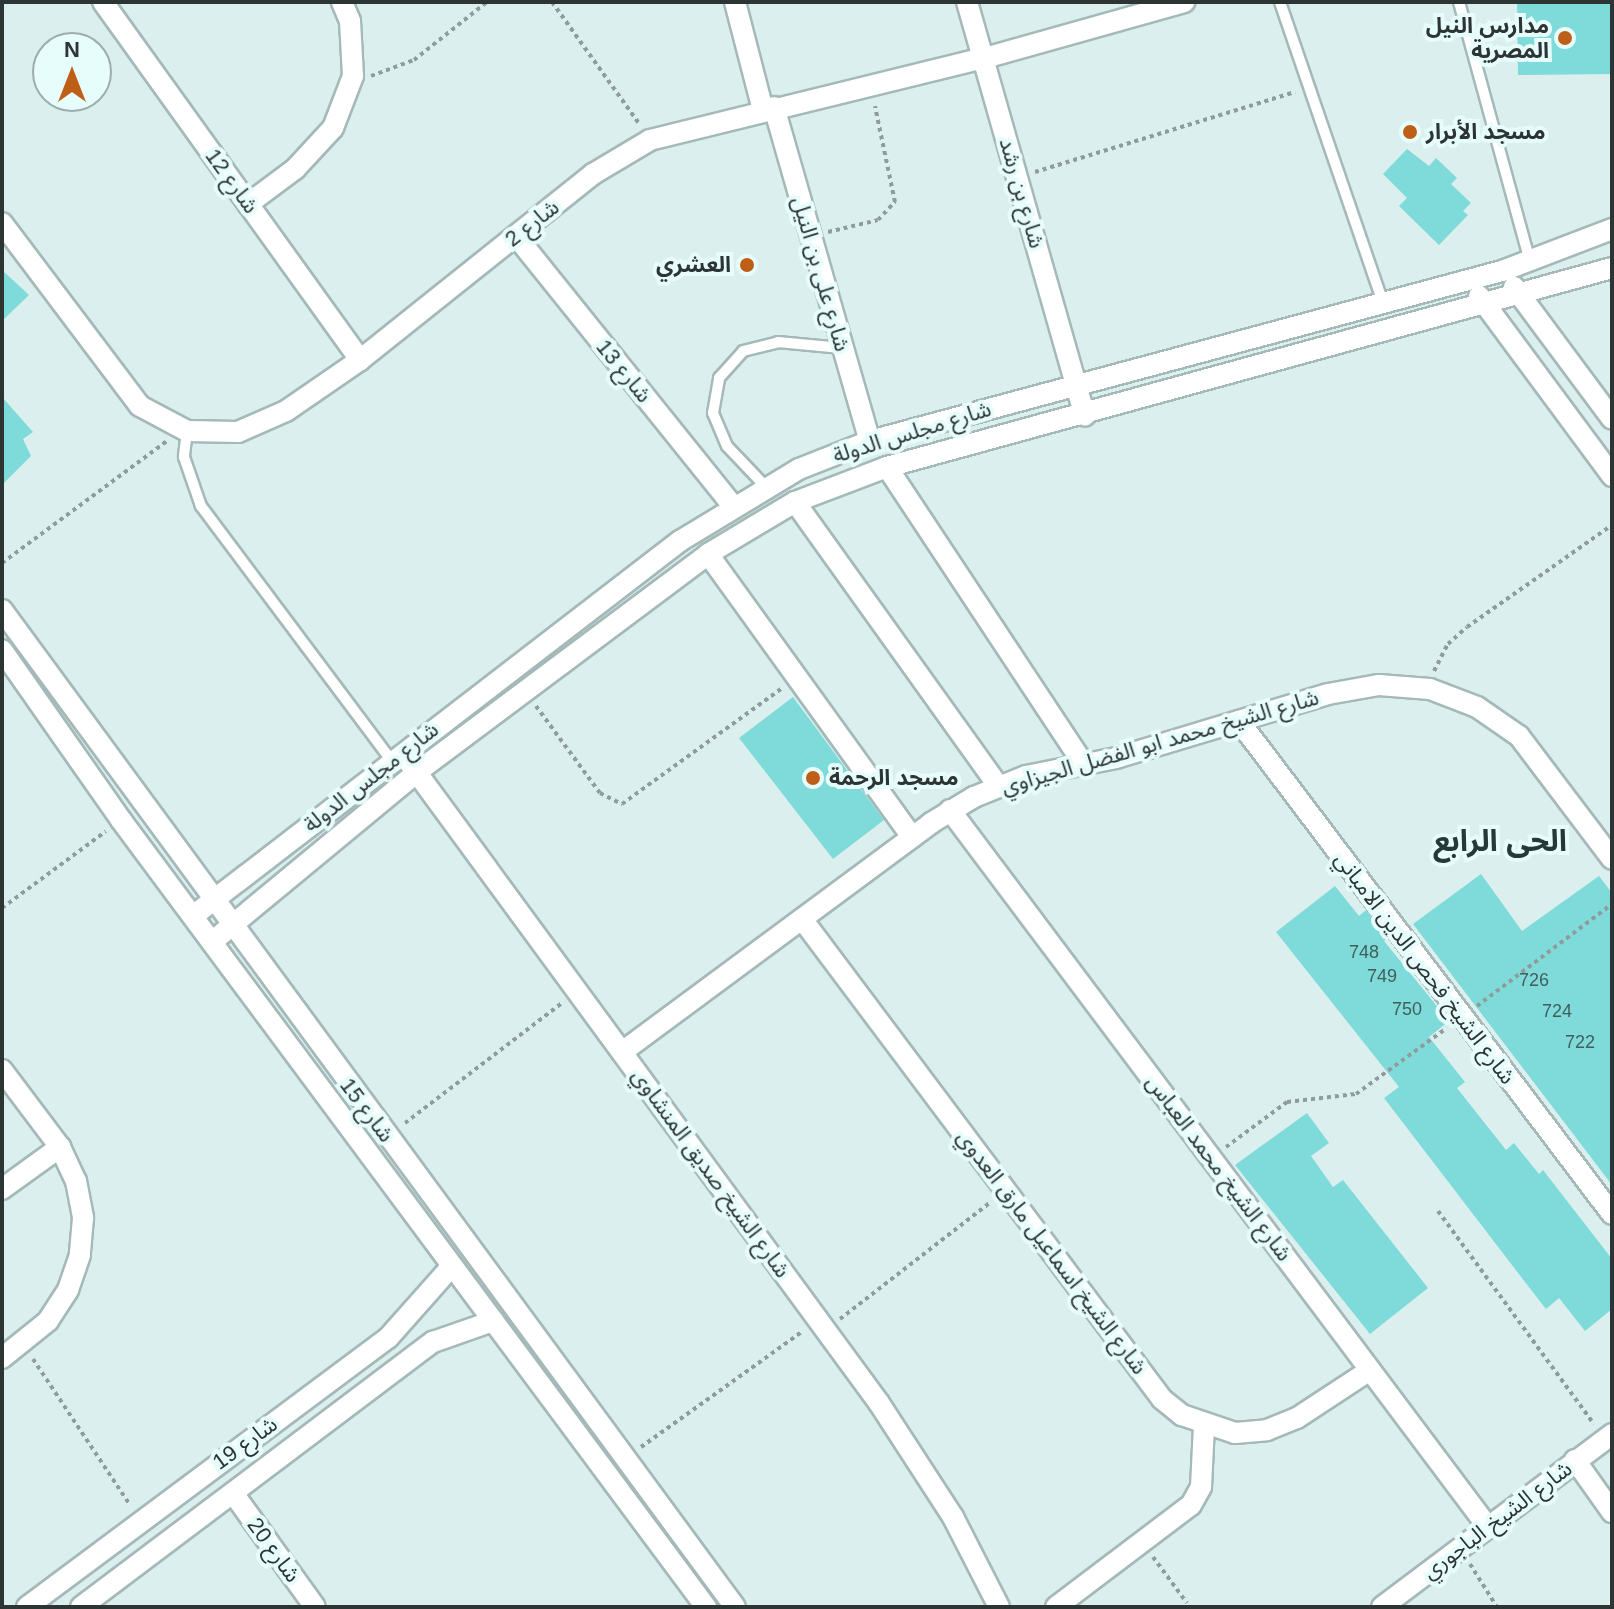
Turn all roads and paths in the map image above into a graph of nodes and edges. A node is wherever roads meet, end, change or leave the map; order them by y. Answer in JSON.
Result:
{"nodes":[{"id":1,"x":103,"y":2,"type":"edge"},
{"id":2,"x":342,"y":2,"type":"edge"},
{"id":3,"x":487,"y":2,"type":"edge"},
{"id":4,"x":552,"y":2,"type":"edge"},
{"id":5,"x":735,"y":2,"type":"edge"},
{"id":6,"x":967,"y":2,"type":"edge"},
{"id":7,"x":1184,"y":2,"type":"edge"},
{"id":8,"x":1280,"y":2,"type":"edge"},
{"id":9,"x":1459,"y":2,"type":"edge"},
{"id":10,"x":985,"y":58,"type":"junction"},
{"id":11,"x":353,"y":76,"type":"junction"},
{"id":12,"x":870,"y":86,"type":"junction"},
{"id":13,"x":1308,"y":88,"type":"junction"},
{"id":14,"x":769,"y":109,"type":"junction"},
{"id":15,"x":650,"y":140,"type":"junction"},
{"id":16,"x":1018,"y":178,"type":"junction"},
{"id":17,"x":248,"y":204,"type":"junction"},
{"id":18,"x":2,"y":223,"type":"edge"},
{"id":19,"x":1612,"y":229,"type":"edge"},
{"id":20,"x":516,"y":236,"type":"junction"},
{"id":21,"x":811,"y":236,"type":"junction"},
{"id":22,"x":1530,"y":262,"type":"junction"},
{"id":23,"x":1612,"y":268,"type":"edge"},
{"id":24,"x":1502,"y":271,"type":"junction"},
{"id":25,"x":1467,"y":280,"type":"junction"},
{"id":26,"x":1521,"y":295,"type":"junction"},
{"id":27,"x":1383,"y":302,"type":"junction"},
{"id":28,"x":1485,"y":305,"type":"junction"},
{"id":29,"x":842,"y":348,"type":"junction"},
{"id":30,"x":360,"y":360,"type":"junction"},
{"id":31,"x":1076,"y":384,"type":"junction"},
{"id":32,"x":1085,"y":415,"type":"junction"},
{"id":33,"x":1612,"y":419,"type":"edge"},
{"id":34,"x":187,"y":431,"type":"junction"},
{"id":35,"x":870,"y":441,"type":"junction"},
{"id":36,"x":887,"y":467,"type":"junction"},
{"id":37,"x":1612,"y":476,"type":"edge"},
{"id":38,"x":765,"y":486,"type":"junction"},
{"id":39,"x":795,"y":502,"type":"junction"},
{"id":40,"x":732,"y":505,"type":"junction"},
{"id":41,"x":1612,"y":525,"type":"edge"},
{"id":42,"x":680,"y":541,"type":"junction"},
{"id":43,"x":702,"y":558,"type":"junction"},
{"id":44,"x":2,"y":563,"type":"edge"},
{"id":45,"x":2,"y":610,"type":"edge"},
{"id":46,"x":2,"y":650,"type":"edge"},
{"id":47,"x":797,"y":676,"type":"junction"},
{"id":48,"x":1430,"y":689,"type":"junction"},
{"id":49,"x":525,"y":691,"type":"junction"},
{"id":50,"x":1239,"y":721,"type":"junction"},
{"id":51,"x":396,"y":756,"type":"junction"},
{"id":52,"x":1084,"y":765,"type":"junction"},
{"id":53,"x":417,"y":772,"type":"junction"},
{"id":54,"x":998,"y":786,"type":"junction"},
{"id":55,"x":950,"y":810,"type":"junction"},
{"id":56,"x":121,"y":820,"type":"junction"},
{"id":57,"x":912,"y":837,"type":"junction"},
{"id":58,"x":1612,"y":859,"type":"edge"},
{"id":59,"x":212,"y":902,"type":"junction"},
{"id":60,"x":1612,"y":904,"type":"edge"},
{"id":61,"x":2,"y":908,"type":"edge"},
{"id":62,"x":193,"y":916,"type":"junction"},
{"id":63,"x":802,"y":919,"type":"junction"},
{"id":64,"x":231,"y":926,"type":"junction"},
{"id":65,"x":213,"y":941,"type":"junction"},
{"id":66,"x":577,"y":991,"type":"junction"},
{"id":67,"x":1462,"y":1016,"type":"junction"},
{"id":68,"x":622,"y":1052,"type":"junction"},
{"id":69,"x":2,"y":1070,"type":"edge"},
{"id":70,"x":387,"y":1137,"type":"junction"},
{"id":71,"x":60,"y":1147,"type":"junction"},
{"id":72,"x":1211,"y":1158,"type":"junction"},
{"id":73,"x":2,"y":1189,"type":"edge"},
{"id":74,"x":1006,"y":1191,"type":"junction"},
{"id":75,"x":1438,"y":1211,"type":"dead end"},
{"id":76,"x":1612,"y":1214,"type":"edge"},
{"id":77,"x":451,"y":1267,"type":"junction"},
{"id":78,"x":493,"y":1321,"type":"junction"},
{"id":79,"x":822,"y":1325,"type":"junction"},
{"id":80,"x":23,"y":1343,"type":"junction"},
{"id":81,"x":2,"y":1358,"type":"edge"},
{"id":82,"x":1370,"y":1370,"type":"junction"},
{"id":83,"x":595,"y":1417,"type":"junction"},
{"id":84,"x":1204,"y":1426,"type":"junction"},
{"id":85,"x":579,"y":1431,"type":"junction"},
{"id":86,"x":1608,"y":1436,"type":"edge"},
{"id":87,"x":627,"y":1457,"type":"junction"},
{"id":88,"x":1575,"y":1460,"type":"junction"},
{"id":89,"x":233,"y":1493,"type":"junction"},
{"id":90,"x":1612,"y":1512,"type":"edge"},
{"id":91,"x":140,"y":1520,"type":"junction"},
{"id":92,"x":1488,"y":1527,"type":"junction"},
{"id":93,"x":121,"y":1534,"type":"junction"},
{"id":94,"x":1144,"y":1543,"type":"junction"},
{"id":95,"x":1460,"y":1548,"type":"junction"},
{"id":96,"x":143,"y":1561,"type":"junction"},
{"id":97,"x":1187,"y":1603,"type":"dead end"},
{"id":98,"x":27,"y":1607,"type":"edge"},
{"id":99,"x":81,"y":1607,"type":"edge"},
{"id":100,"x":315,"y":1607,"type":"edge"},
{"id":101,"x":706,"y":1607,"type":"edge"},
{"id":102,"x":735,"y":1607,"type":"edge"},
{"id":103,"x":999,"y":1607,"type":"edge"},
{"id":104,"x":1056,"y":1607,"type":"edge"},
{"id":105,"x":1382,"y":1607,"type":"edge"},
{"id":106,"x":1497,"y":1607,"type":"edge"}],
"edges":[{"from":1,"to":17,"type":"street","name":"شارع 12"},
{"from":2,"to":11,"type":"street"},
{"from":3,"to":11,"type":"path"},
{"from":4,"to":15,"type":"path"},
{"from":5,"to":14,"type":"street","name":"شارع على بن النيل"},
{"from":6,"to":10,"type":"street","name":"شارع بن رشد"},
{"from":7,"to":10,"type":"street","name":"شارع 2"},
{"from":8,"to":13,"type":"lane"},
{"from":9,"to":22,"type":"lane"},
{"from":10,"to":12,"type":"street","name":"شارع 2"},
{"from":10,"to":16,"type":"street","name":"شارع بن رشد"},
{"from":11,"to":17,"type":"street"},
{"from":12,"to":14,"type":"street","name":"شارع 2"},
{"from":12,"to":21,"type":"path"},
{"from":13,"to":16,"type":"path"},
{"from":13,"to":27,"type":"lane"},
{"from":14,"to":15,"type":"street","name":"شارع 2"},
{"from":14,"to":21,"type":"street","name":"شارع على بن النيل"},
{"from":15,"to":20,"type":"street","name":"شارع 2"},
{"from":16,"to":31,"type":"street","name":"شارع بن رشد"},
{"from":17,"to":30,"type":"street","name":"شارع 12"},
{"from":18,"to":34,"type":"street","name":"شارع 2"},
{"from":19,"to":22,"type":"street","name":"شارع مجلس الدولة"},
{"from":20,"to":30,"type":"street","name":"شارع 2"},
{"from":20,"to":40,"type":"street","name":"شارع 13"},
{"from":21,"to":29,"type":"street","name":"شارع على بن النيل"},
{"from":22,"to":24,"type":"street","name":"شارع مجلس الدولة"},
{"from":23,"to":26,"type":"street","name":"شارع مجلس الدولة"},
{"from":24,"to":25,"type":"street","name":"شارع مجلس الدولة"},
{"from":24,"to":26,"type":"street"},
{"from":25,"to":27,"type":"street","name":"شارع مجلس الدولة"},
{"from":25,"to":28,"type":"street"},
{"from":26,"to":28,"type":"street","name":"شارع مجلس الدولة"},
{"from":26,"to":33,"type":"street"},
{"from":27,"to":31,"type":"street","name":"شارع مجلس الدولة"},
{"from":28,"to":32,"type":"street","name":"شارع مجلس الدولة"},
{"from":28,"to":37,"type":"street"},
{"from":29,"to":35,"type":"street","name":"شارع على بن النيل"},
{"from":29,"to":38,"type":"lane"},
{"from":30,"to":34,"type":"street","name":"شارع 2"},
{"from":31,"to":32,"type":"street","name":"شارع بن رشد"},
{"from":31,"to":35,"type":"street","name":"شارع مجلس الدولة"},
{"from":32,"to":36,"type":"street","name":"شارع مجلس الدولة"},
{"from":34,"to":44,"type":"path"},
{"from":34,"to":51,"type":"lane"},
{"from":35,"to":38,"type":"street","name":"شارع مجلس الدولة"},
{"from":36,"to":39,"type":"street","name":"شارع مجلس الدولة"},
{"from":36,"to":52,"type":"street"},
{"from":38,"to":40,"type":"street","name":"شارع مجلس الدولة"},
{"from":39,"to":43,"type":"street","name":"شارع مجلس الدولة"},
{"from":39,"to":54,"type":"street"},
{"from":40,"to":42,"type":"street","name":"شارع مجلس الدولة"},
{"from":41,"to":48,"type":"path"},
{"from":42,"to":43,"type":"street"},
{"from":42,"to":51,"type":"street","name":"شارع مجلس الدولة"},
{"from":43,"to":47,"type":"street"},
{"from":43,"to":49,"type":"street","name":"شارع مجلس الدولة"},
{"from":45,"to":59,"type":"street","name":"شارع 15"},
{"from":46,"to":56,"type":"street","name":"شارع 15"},
{"from":47,"to":49,"type":"path"},
{"from":47,"to":57,"type":"street"},
{"from":48,"to":50,"type":"street","name":"شارع الشيخ محمد ابو الفضل الجيزاوي"},
{"from":48,"to":58,"type":"street","name":"شارع الشيخ محمد ابو الفضل الجيزاوي"},
{"from":49,"to":53,"type":"street","name":"شارع مجلس الدولة"},
{"from":50,"to":52,"type":"street","name":"شارع الشيخ محمد ابو الفضل الجيزاوي"},
{"from":50,"to":67,"type":"street","name":"شارع الشيخ فحص الدين الامباني"},
{"from":51,"to":53,"type":"street","name":"شارع الشيخ صديق المنشاوي"},
{"from":51,"to":59,"type":"street","name":"شارع مجلس الدولة"},
{"from":52,"to":54,"type":"street","name":"شارع الشيخ محمد ابو الفضل الجيزاوي"},
{"from":53,"to":64,"type":"street","name":"شارع مجلس الدولة"},
{"from":53,"to":66,"type":"street","name":"شارع الشيخ صديق المنشاوي"},
{"from":54,"to":55,"type":"street","name":"شارع الشيخ محمد ابو الفضل الجيزاوي"},
{"from":55,"to":57,"type":"street","name":"شارع الشيخ محمد ابو الفضل الجيزاوي"},
{"from":55,"to":72,"type":"street","name":"شارع الشيخ محمد العباس"},
{"from":56,"to":61,"type":"path"},
{"from":56,"to":62,"type":"street","name":"شارع 15"},
{"from":57,"to":63,"type":"street","name":"شارع الشيخ محمد ابو الفضل الجيزاوي"},
{"from":59,"to":62,"type":"street","name":"شارع مجلس الدولة"},
{"from":59,"to":64,"type":"street","name":"شارع 15"},
{"from":60,"to":67,"type":"path"},
{"from":62,"to":65,"type":"street","name":"شارع 15"},
{"from":63,"to":68,"type":"street","name":"شارع الشيخ محمد ابو الفضل الجيزاوي"},
{"from":63,"to":74,"type":"street","name":"شارع الشيخ اسماعيل مارق العدوي"},
{"from":64,"to":65,"type":"street","name":"شارع مجلس الدولة"},
{"from":64,"to":70,"type":"street","name":"شارع 15"},
{"from":65,"to":77,"type":"street","name":"شارع 15"},
{"from":66,"to":68,"type":"street","name":"شارع الشيخ صديق المنشاوي"},
{"from":66,"to":70,"type":"path"},
{"from":67,"to":72,"type":"path"},
{"from":67,"to":76,"type":"street","name":"شارع الشيخ فحص الدين الامباني"},
{"from":68,"to":79,"type":"street","name":"شارع الشيخ صديق المنشاوي"},
{"from":69,"to":71,"type":"street"},
{"from":70,"to":83,"type":"street","name":"شارع 15"},
{"from":71,"to":73,"type":"street"},
{"from":71,"to":80,"type":"street"},
{"from":72,"to":82,"type":"street","name":"شارع الشيخ محمد العباس"},
{"from":74,"to":79,"type":"path"},
{"from":74,"to":84,"type":"street","name":"شارع الشيخ اسماعيل مارق العدوي"},
{"from":75,"to":86,"type":"path"},
{"from":77,"to":78,"type":"street","name":"شارع 15"},
{"from":77,"to":91,"type":"street","name":"شارع 19"},
{"from":78,"to":85,"type":"street","name":"شارع 15"},
{"from":78,"to":89,"type":"street","name":"شارع 19"},
{"from":79,"to":87,"type":"path"},
{"from":79,"to":103,"type":"street","name":"شارع الشيخ صديق المنشاوي"},
{"from":80,"to":81,"type":"street"},
{"from":80,"to":91,"type":"path"},
{"from":82,"to":84,"type":"street","name":"شارع الشيخ اسماعيل مارق العدوي"},
{"from":82,"to":92,"type":"street","name":"شارع الشيخ محمد العباس"},
{"from":83,"to":85,"type":"street"},
{"from":83,"to":87,"type":"street","name":"شارع 15"},
{"from":84,"to":94,"type":"street"},
{"from":85,"to":101,"type":"street","name":"شارع 15"},
{"from":86,"to":88,"type":"street","name":"شارع الشيخ الباجوري"},
{"from":87,"to":102,"type":"street","name":"شارع 15"},
{"from":88,"to":90,"type":"street"},
{"from":88,"to":92,"type":"street","name":"شارع الشيخ الباجوري"},
{"from":89,"to":96,"type":"street","name":"شارع 19"},
{"from":89,"to":100,"type":"street","name":"شارع 20"},
{"from":91,"to":93,"type":"street","name":"شارع 19"},
{"from":92,"to":95,"type":"street","name":"شارع الشيخ الباجوري"},
{"from":93,"to":96,"type":"street"},
{"from":93,"to":98,"type":"street","name":"شارع 19"},
{"from":94,"to":97,"type":"path"},
{"from":94,"to":104,"type":"street"},
{"from":95,"to":105,"type":"street","name":"شارع الشيخ الباجوري"},
{"from":95,"to":106,"type":"path"},
{"from":96,"to":99,"type":"street","name":"شارع 19"}]}
